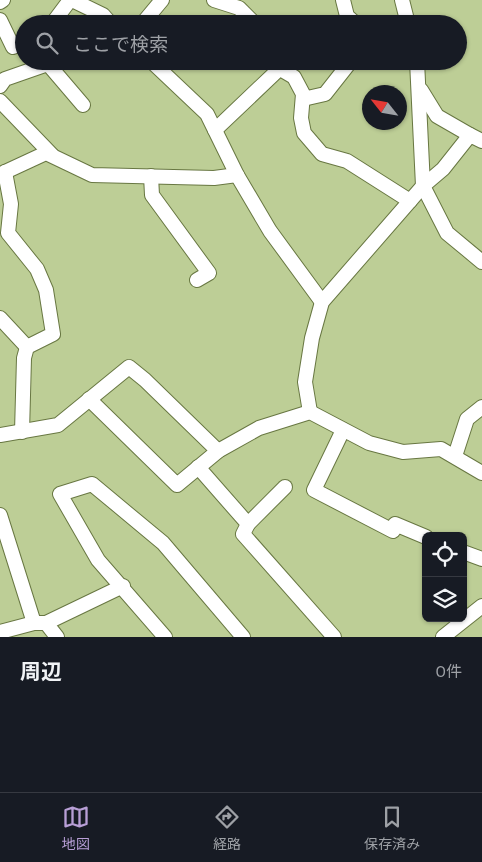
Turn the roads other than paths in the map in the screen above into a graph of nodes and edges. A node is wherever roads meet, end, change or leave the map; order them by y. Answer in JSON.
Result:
{"nodes":[{"id":1,"x":3,"y":0,"type":"edge"},
{"id":2,"x":71,"y":0,"type":"edge"},
{"id":3,"x":162,"y":0,"type":"edge"},
{"id":4,"x":214,"y":0,"type":"edge"},
{"id":5,"x":342,"y":0,"type":"edge"},
{"id":6,"x":402,"y":0,"type":"edge"},
{"id":7,"x":0,"y":2,"type":"edge"},
{"id":8,"x":59,"y":15,"type":"edge"},
{"id":9,"x":101,"y":15,"type":"edge"},
{"id":10,"x":150,"y":15,"type":"edge"},
{"id":11,"x":246,"y":15,"type":"edge"},
{"id":12,"x":347,"y":15,"type":"edge"},
{"id":13,"x":406,"y":15,"type":"edge"},
{"id":14,"x":0,"y":20,"type":"edge"},
{"id":15,"x":15,"y":46,"type":"edge"},
{"id":16,"x":31,"y":70,"type":"edge"},
{"id":17,"x":54,"y":70,"type":"edge"},
{"id":18,"x":161,"y":70,"type":"edge"},
{"id":19,"x":271,"y":70,"type":"edge"},
{"id":20,"x":282,"y":70,"type":"edge"},
{"id":21,"x":344,"y":70,"type":"edge"},
{"id":22,"x":418,"y":70,"type":"edge"},
{"id":23,"x":419,"y":85,"type":"junction"},
{"id":24,"x":0,"y":86,"type":"edge"},
{"id":25,"x":303,"y":99,"type":"junction"},
{"id":26,"x":0,"y":101,"type":"edge"},
{"id":27,"x":83,"y":105,"type":"dead end"},
{"id":28,"x":215,"y":130,"type":"junction"},
{"id":29,"x":476,"y":138,"type":"edge"},
{"id":30,"x":52,"y":156,"type":"junction"},
{"id":31,"x":2,"y":170,"type":"edge"},
{"id":32,"x":237,"y":175,"type":"junction"},
{"id":33,"x":151,"y":176,"type":"junction"},
{"id":34,"x":423,"y":186,"type":"junction"},
{"id":35,"x":410,"y":201,"type":"junction"},
{"id":36,"x":11,"y":204,"type":"junction"},
{"id":37,"x":0,"y":214,"type":"edge"},
{"id":38,"x":482,"y":262,"type":"edge"},
{"id":39,"x":198,"y":280,"type":"dead end"},
{"id":40,"x":322,"y":302,"type":"junction"},
{"id":41,"x":0,"y":318,"type":"edge"},
{"id":42,"x":27,"y":347,"type":"junction"},
{"id":43,"x":89,"y":399,"type":"junction"},
{"id":44,"x":482,"y":407,"type":"edge"},
{"id":45,"x":310,"y":412,"type":"junction"},
{"id":46,"x":344,"y":430,"type":"junction"},
{"id":47,"x":22,"y":432,"type":"junction"},
{"id":48,"x":0,"y":435,"type":"edge"},
{"id":49,"x":218,"y":450,"type":"junction"},
{"id":50,"x":455,"y":456,"type":"junction"},
{"id":51,"x":198,"y":467,"type":"junction"},
{"id":52,"x":482,"y":473,"type":"edge"},
{"id":53,"x":285,"y":487,"type":"dead end"},
{"id":54,"x":0,"y":515,"type":"edge"},
{"id":55,"x":248,"y":524,"type":"junction"},
{"id":56,"x":422,"y":535,"type":"edge"},
{"id":57,"x":467,"y":553,"type":"edge"},
{"id":58,"x":482,"y":559,"type":"edge"},
{"id":59,"x":123,"y":586,"type":"junction"},
{"id":60,"x":482,"y":606,"type":"edge"},
{"id":61,"x":40,"y":623,"type":"junction"},
{"id":62,"x":0,"y":632,"type":"edge"},
{"id":63,"x":449,"y":635,"type":"edge"},
{"id":64,"x":57,"y":637,"type":"edge"},
{"id":65,"x":165,"y":637,"type":"edge"},
{"id":66,"x":243,"y":637,"type":"edge"},
{"id":67,"x":334,"y":637,"type":"edge"}],
"edges":[{"from":1,"to":7,"type":"street"},
{"from":2,"to":8,"type":"street"},
{"from":2,"to":9,"type":"street"},
{"from":3,"to":10,"type":"street"},
{"from":4,"to":11,"type":"street"},
{"from":5,"to":12,"type":"street"},
{"from":6,"to":13,"type":"street"},
{"from":14,"to":15,"type":"street"},
{"from":16,"to":24,"type":"street"},
{"from":17,"to":27,"type":"street"},
{"from":18,"to":28,"type":"street"},
{"from":19,"to":28,"type":"street"},
{"from":20,"to":25,"type":"street"},
{"from":21,"to":25,"type":"street"},
{"from":22,"to":23,"type":"street"},
{"from":23,"to":29,"type":"street"},
{"from":23,"to":34,"type":"street"},
{"from":25,"to":35,"type":"street"},
{"from":26,"to":30,"type":"street"},
{"from":28,"to":32,"type":"street"},
{"from":29,"to":34,"type":"street"},
{"from":30,"to":31,"type":"street"},
{"from":30,"to":33,"type":"street"},
{"from":31,"to":36,"type":"street"},
{"from":32,"to":33,"type":"street"},
{"from":32,"to":40,"type":"street"},
{"from":33,"to":39,"type":"street"},
{"from":34,"to":35,"type":"street"},
{"from":34,"to":38,"type":"street"},
{"from":35,"to":40,"type":"street"},
{"from":36,"to":37,"type":"street"},
{"from":36,"to":42,"type":"street"},
{"from":40,"to":45,"type":"street"},
{"from":41,"to":42,"type":"street"},
{"from":42,"to":47,"type":"street"},
{"from":43,"to":47,"type":"street"},
{"from":43,"to":49,"type":"street"},
{"from":43,"to":51,"type":"street"},
{"from":44,"to":50,"type":"street"},
{"from":45,"to":46,"type":"street"},
{"from":45,"to":49,"type":"street"},
{"from":46,"to":50,"type":"street"},
{"from":46,"to":56,"type":"street"},
{"from":47,"to":48,"type":"street"},
{"from":49,"to":51,"type":"street"},
{"from":50,"to":52,"type":"street"},
{"from":51,"to":55,"type":"street"},
{"from":53,"to":55,"type":"street"},
{"from":54,"to":61,"type":"street"},
{"from":55,"to":67,"type":"street"},
{"from":57,"to":58,"type":"street"},
{"from":59,"to":61,"type":"street"},
{"from":59,"to":65,"type":"street"},
{"from":59,"to":66,"type":"street"},
{"from":60,"to":63,"type":"street"},
{"from":61,"to":62,"type":"street"},
{"from":61,"to":64,"type":"street"}]}
